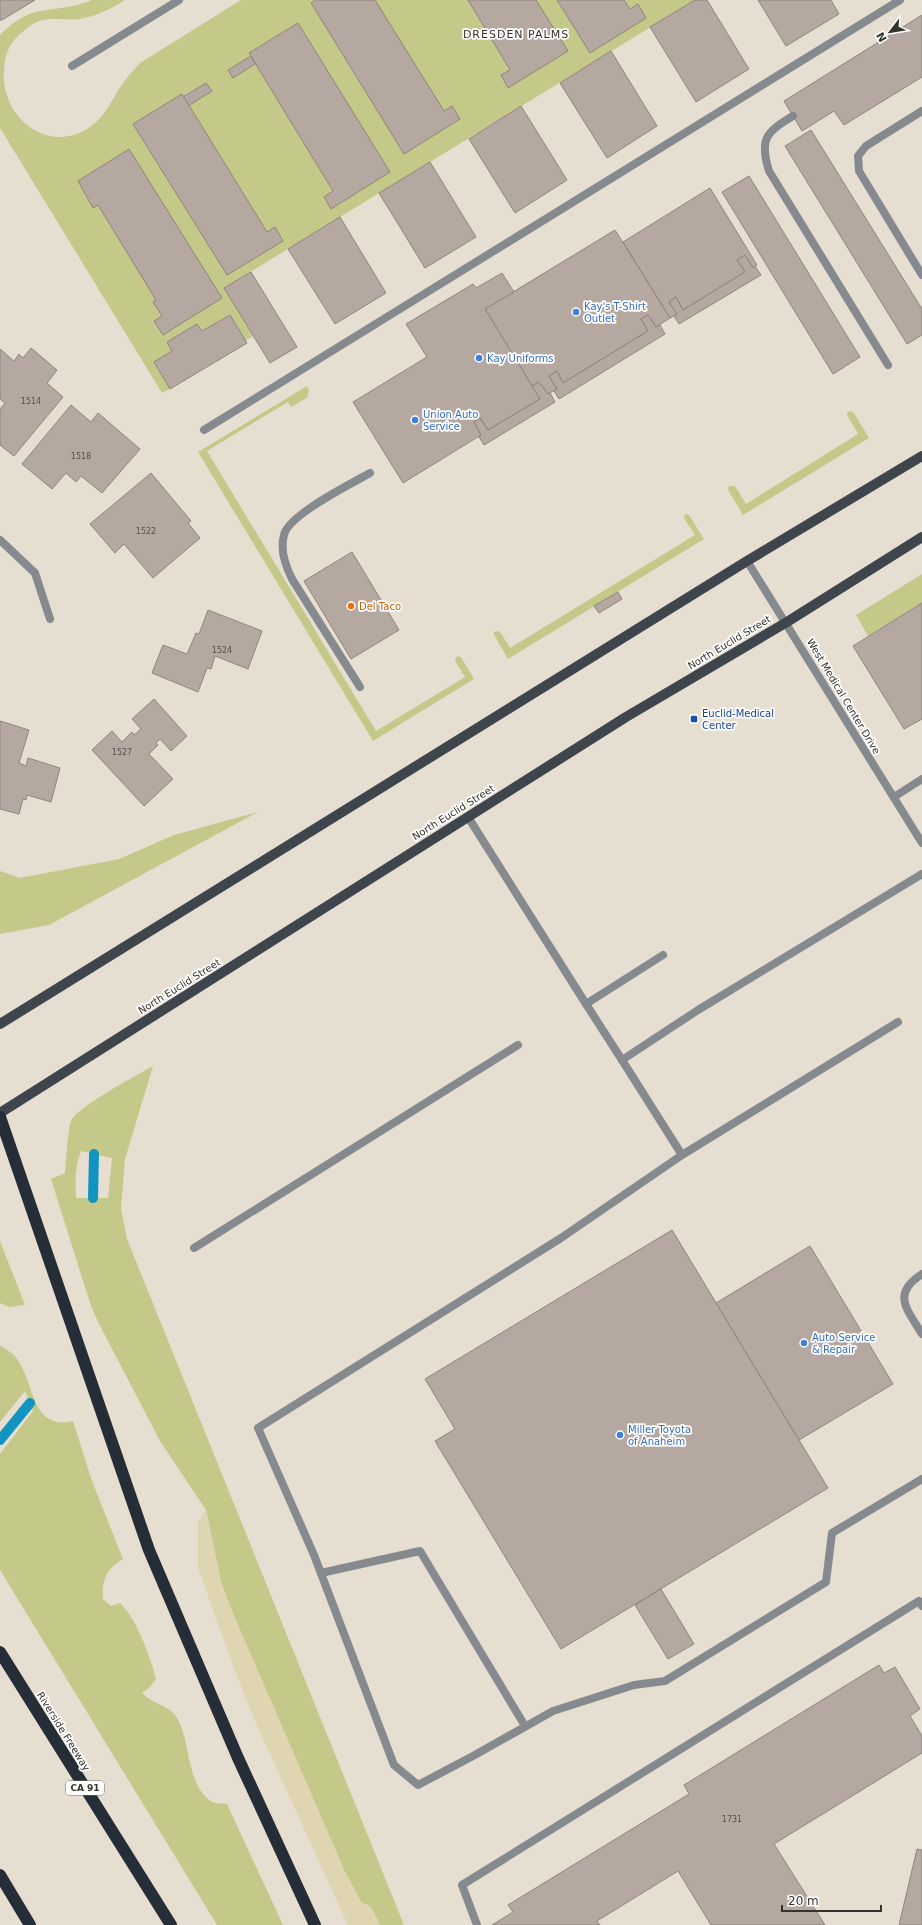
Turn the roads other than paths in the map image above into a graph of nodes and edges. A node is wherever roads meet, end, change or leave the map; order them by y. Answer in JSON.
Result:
{"nodes":[{"id":1,"x":179,"y":0,"type":"edge"},
{"id":2,"x":900,"y":0,"type":"edge"},
{"id":3,"x":72,"y":66,"type":"dead end"},
{"id":4,"x":922,"y":111,"type":"edge"},
{"id":5,"x":794,"y":116,"type":"dead end"},
{"id":6,"x":922,"y":275,"type":"edge"},
{"id":7,"x":888,"y":366,"type":"dead end"},
{"id":8,"x":204,"y":430,"type":"dead end"},
{"id":9,"x":922,"y":456,"type":"edge"},
{"id":10,"x":370,"y":472,"type":"dead end"},
{"id":11,"x":922,"y":537,"type":"edge"},
{"id":12,"x":0,"y":540,"type":"edge"},
{"id":13,"x":747,"y":561,"type":"junction"},
{"id":14,"x":50,"y":619,"type":"dead end"},
{"id":15,"x":787,"y":622,"type":"junction"},
{"id":16,"x":360,"y":687,"type":"dead end"},
{"id":17,"x":922,"y":780,"type":"edge"},
{"id":18,"x":894,"y":797,"type":"junction"},
{"id":19,"x":468,"y":817,"type":"junction"},
{"id":20,"x":922,"y":843,"type":"edge"},
{"id":21,"x":922,"y":874,"type":"edge"},
{"id":22,"x":663,"y":955,"type":"dead end"},
{"id":23,"x":586,"y":1004,"type":"junction"},
{"id":24,"x":898,"y":1022,"type":"dead end"},
{"id":25,"x":0,"y":1024,"type":"edge"},
{"id":26,"x":518,"y":1045,"type":"dead end"},
{"id":27,"x":622,"y":1060,"type":"junction"},
{"id":28,"x":0,"y":1113,"type":"edge"},
{"id":29,"x":0,"y":1117,"type":"edge"},
{"id":30,"x":682,"y":1156,"type":"junction"},
{"id":31,"x":194,"y":1248,"type":"dead end"},
{"id":32,"x":922,"y":1274,"type":"edge"},
{"id":33,"x":922,"y":1334,"type":"edge"},
{"id":34,"x":922,"y":1479,"type":"edge"},
{"id":35,"x":321,"y":1573,"type":"junction"},
{"id":36,"x":921,"y":1602,"type":"edge"},
{"id":37,"x":0,"y":1652,"type":"edge"},
{"id":38,"x":524,"y":1726,"type":"junction"},
{"id":39,"x":0,"y":1875,"type":"edge"},
{"id":40,"x":30,"y":1925,"type":"edge"},
{"id":41,"x":171,"y":1925,"type":"edge"},
{"id":42,"x":315,"y":1925,"type":"edge"},
{"id":43,"x":477,"y":1925,"type":"edge"}],
"edges":[{"from":1,"to":3,"type":"street"},
{"from":2,"to":8,"type":"street"},
{"from":4,"to":6,"type":"street"},
{"from":5,"to":7,"type":"street"},
{"from":9,"to":13,"type":"main road"},
{"from":10,"to":16,"type":"street"},
{"from":11,"to":15,"type":"main road","name":"North Euclid Street"},
{"from":12,"to":14,"type":"street"},
{"from":13,"to":15,"type":"street","name":"West Medical Center Drive"},
{"from":13,"to":25,"type":"main road"},
{"from":15,"to":18,"type":"street","name":"West Medical Center Drive"},
{"from":15,"to":19,"type":"main road","name":"North Euclid Street"},
{"from":17,"to":18,"type":"street"},
{"from":18,"to":20,"type":"street","name":"West Medical Center Drive"},
{"from":19,"to":23,"type":"street"},
{"from":19,"to":28,"type":"main road","name":"North Euclid Street"},
{"from":21,"to":27,"type":"street"},
{"from":22,"to":23,"type":"street"},
{"from":23,"to":27,"type":"street"},
{"from":24,"to":30,"type":"street"},
{"from":26,"to":31,"type":"street"},
{"from":27,"to":30,"type":"street"},
{"from":29,"to":42,"type":"highway"},
{"from":30,"to":35,"type":"street"},
{"from":32,"to":33,"type":"street"},
{"from":34,"to":38,"type":"street"},
{"from":35,"to":38,"type":"street"},
{"from":35,"to":38,"type":"street"},
{"from":36,"to":43,"type":"street"},
{"from":37,"to":41,"type":"highway","name":"Riverside Freeway","number":"CA 91"},
{"from":39,"to":40,"type":"highway"}]}
